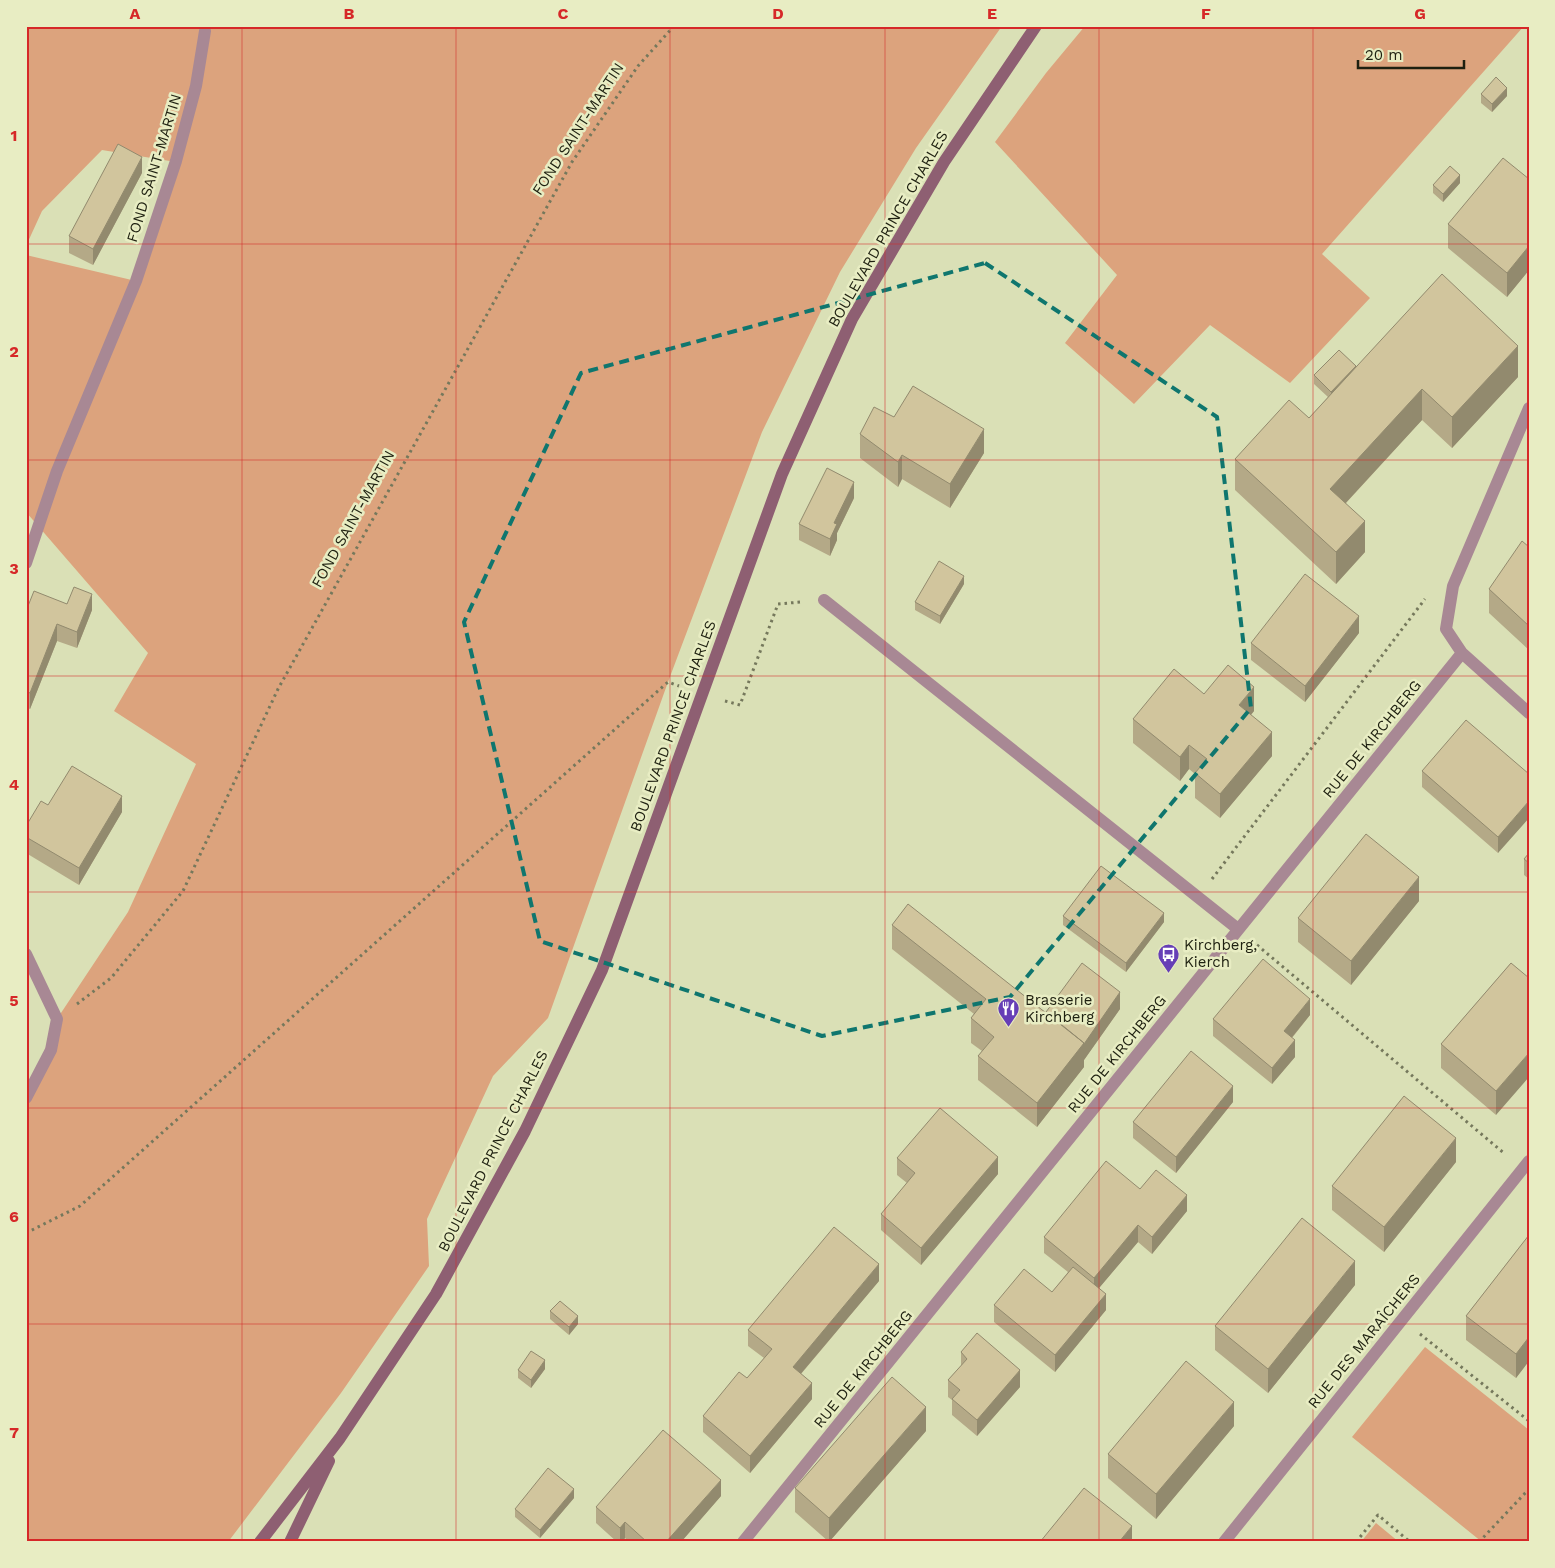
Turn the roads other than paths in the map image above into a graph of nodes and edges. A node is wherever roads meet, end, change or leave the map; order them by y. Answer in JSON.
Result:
{"nodes":[{"id":1,"x":1036,"y":26,"type":"edge"},
{"id":2,"x":205,"y":31,"type":"dead end"},
{"id":3,"x":1529,"y":408,"type":"edge"},
{"id":4,"x":26,"y":563,"type":"edge"},
{"id":5,"x":824,"y":600,"type":"road end"},
{"id":6,"x":1462,"y":653,"type":"junction"},
{"id":7,"x":1529,"y":713,"type":"edge"},
{"id":8,"x":1238,"y":929,"type":"junction"},
{"id":9,"x":26,"y":954,"type":"edge"},
{"id":10,"x":26,"y":1098,"type":"edge"},
{"id":11,"x":1526,"y":1165,"type":"edge"},
{"id":12,"x":340,"y":1438,"type":"junction"},
{"id":13,"x":260,"y":1542,"type":"edge"},
{"id":14,"x":290,"y":1542,"type":"edge"},
{"id":15,"x":743,"y":1542,"type":"edge"},
{"id":16,"x":1224,"y":1542,"type":"edge"}],
"edges":[{"from":1,"to":12,"type":"main road","name":"BOULEVARD PRINCE CHARLES"},
{"from":2,"to":4,"type":"street","name":"FOND SAINT-MARTIN"},
{"from":3,"to":6,"type":"street"},
{"from":5,"to":8,"type":"street"},
{"from":6,"to":7,"type":"street"},
{"from":6,"to":8,"type":"street","name":"RUE DE KIRCHBERG"},
{"from":8,"to":15,"type":"street","name":"RUE DE KIRCHBERG"},
{"from":9,"to":10,"type":"street"},
{"from":11,"to":16,"type":"street","name":"RUE DES MARAÎCHERS"},
{"from":12,"to":13,"type":"main road","name":"BOULEVARD PRINCE CHARLES"},
{"from":12,"to":14,"type":"main road","name":"BOULEVARD PRINCE CHARLES"}]}
